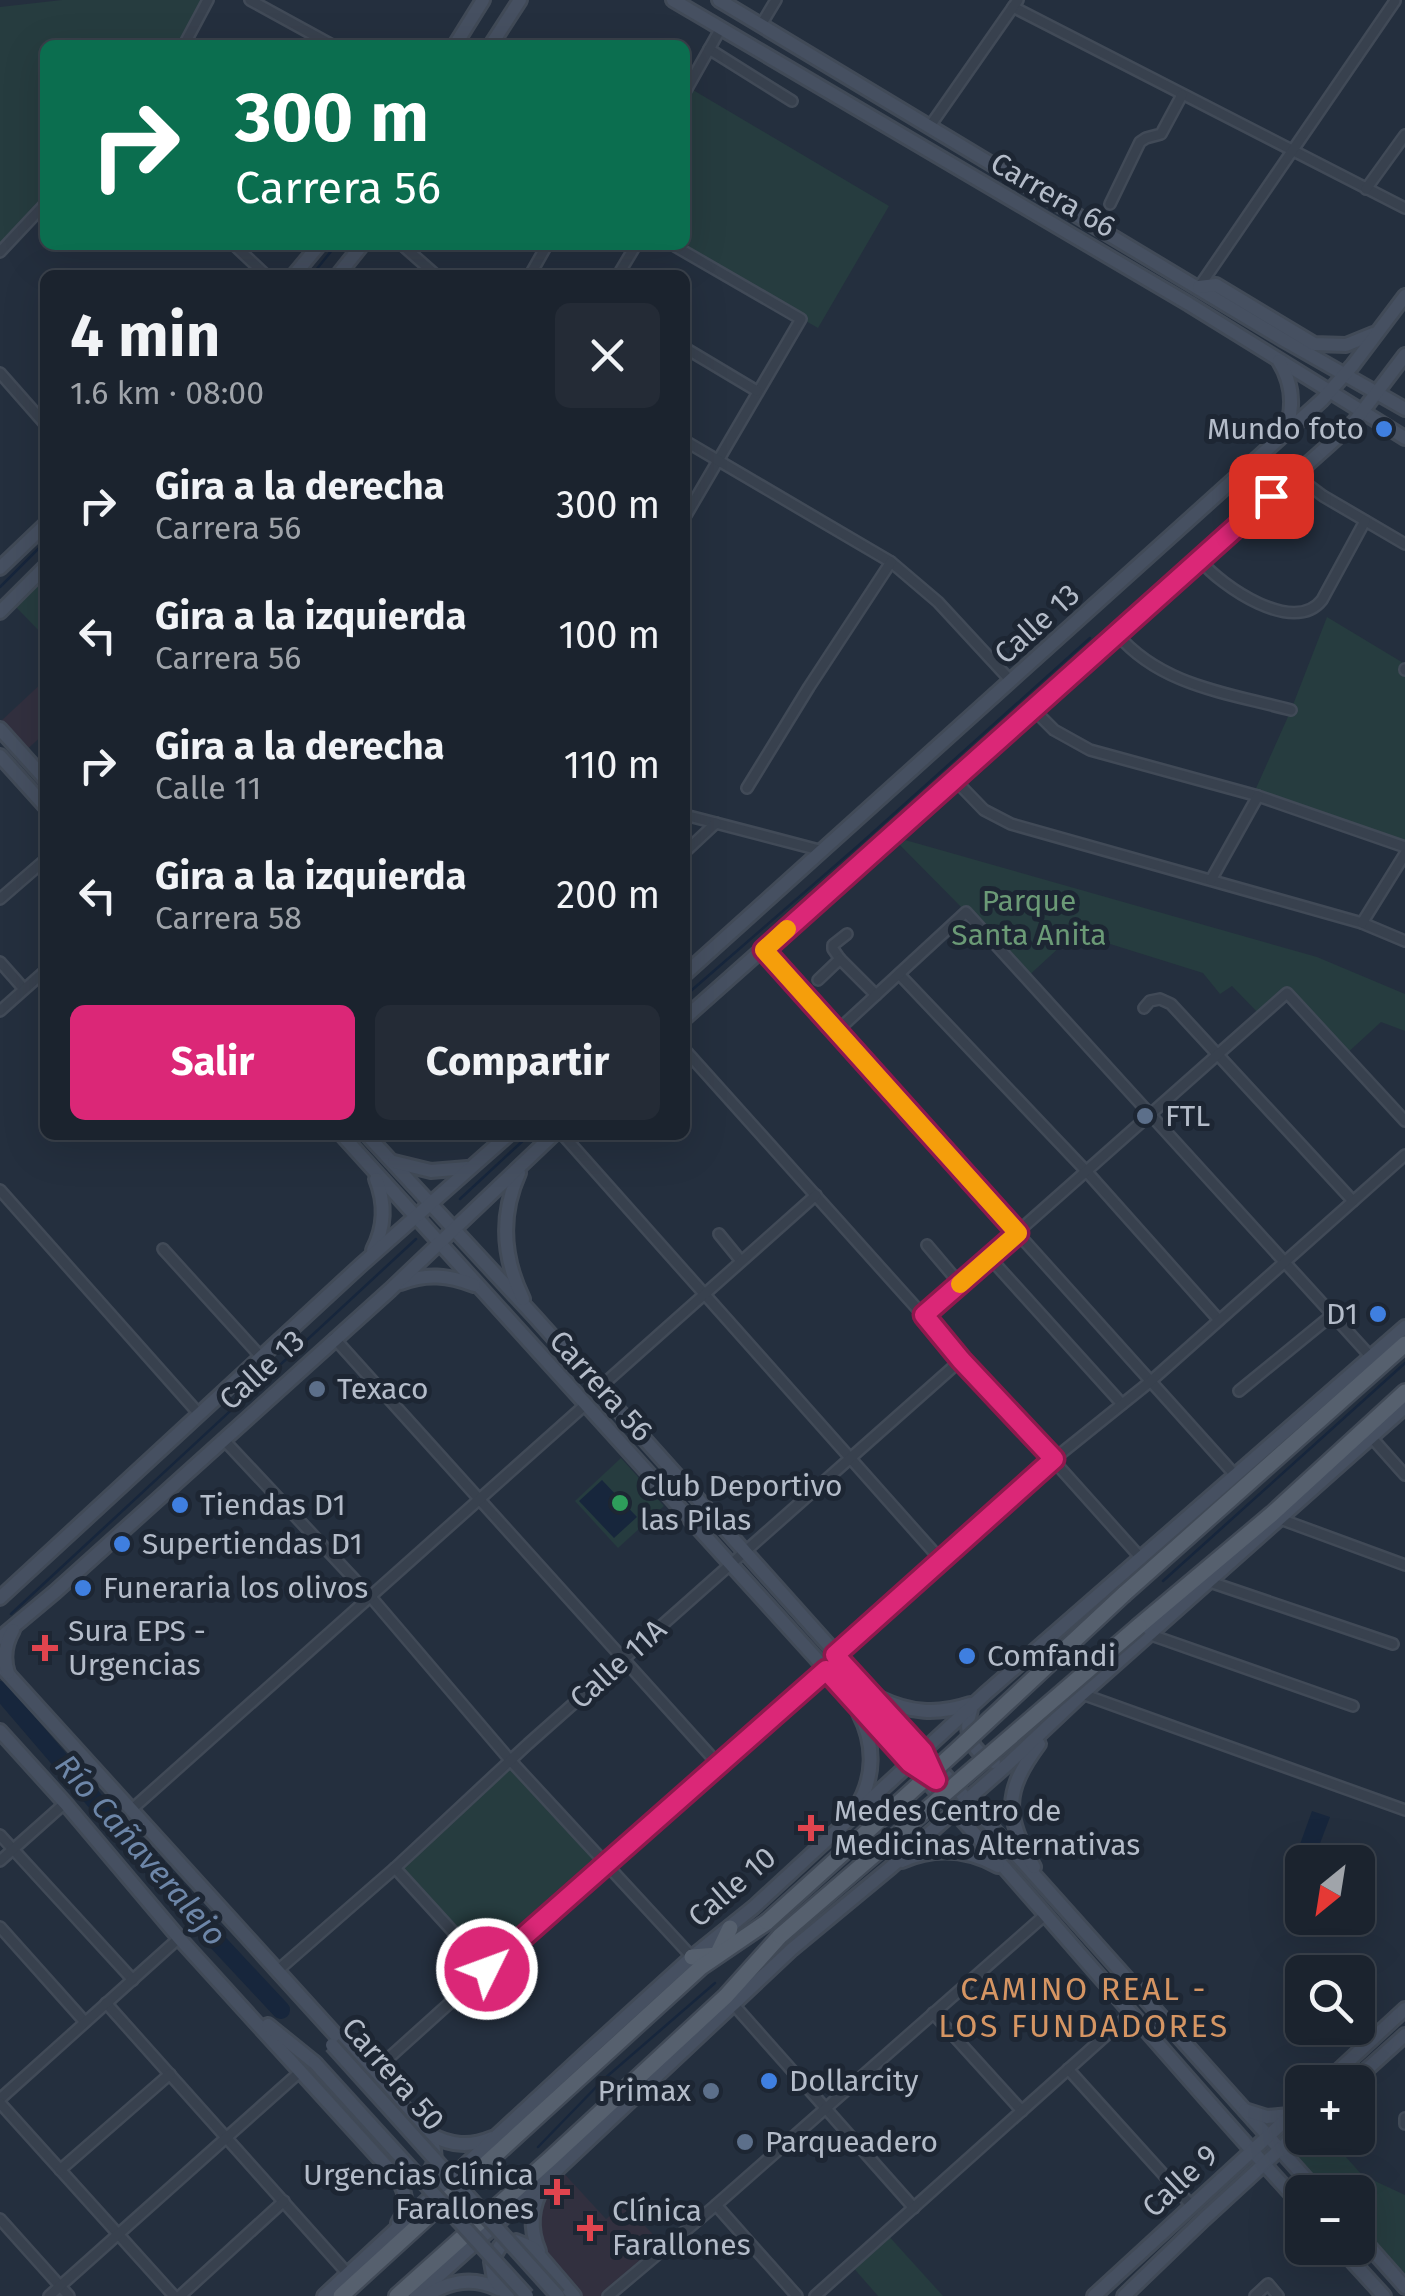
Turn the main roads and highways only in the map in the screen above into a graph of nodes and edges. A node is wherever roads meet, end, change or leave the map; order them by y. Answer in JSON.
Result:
{"nodes":[{"id":1,"x":483,"y":0,"type":"edge"},
{"id":2,"x":520,"y":0,"type":"edge"},
{"id":3,"x":674,"y":0,"type":"edge"},
{"id":4,"x":719,"y":0,"type":"edge"},
{"id":5,"x":691,"y":5,"type":"edge"},
{"id":6,"x":458,"y":40,"type":"edge"},
{"id":7,"x":494,"y":40,"type":"edge"},
{"id":8,"x":836,"y":70,"type":"junction"},
{"id":9,"x":824,"y":88,"type":"junction"},
{"id":10,"x":1056,"y":201,"type":"junction"},
{"id":11,"x":1045,"y":219,"type":"junction"},
{"id":12,"x":314,"y":250,"type":"edge"},
{"id":13,"x":358,"y":250,"type":"edge"},
{"id":14,"x":298,"y":270,"type":"edge"},
{"id":15,"x":342,"y":270,"type":"edge"},
{"id":16,"x":1199,"y":287,"type":"junction"},
{"id":17,"x":1405,"y":296,"type":"edge"},
{"id":18,"x":1383,"y":326,"type":"junction"},
{"id":19,"x":1405,"y":355,"type":"edge"},
{"id":20,"x":1274,"y":356,"type":"junction"},
{"id":21,"x":1345,"y":374,"type":"junction"},
{"id":22,"x":1329,"y":392,"type":"junction"},
{"id":23,"x":1376,"y":392,"type":"junction"},
{"id":24,"x":1405,"y":409,"type":"edge"},
{"id":25,"x":1362,"y":412,"type":"junction"},
{"id":26,"x":1283,"y":436,"type":"junction"},
{"id":27,"x":1405,"y":438,"type":"edge"},
{"id":28,"x":40,"y":530,"type":"edge"},
{"id":29,"x":0,"y":568,"type":"edge"},
{"id":30,"x":40,"y":573,"type":"edge"},
{"id":31,"x":0,"y":612,"type":"edge"},
{"id":32,"x":0,"y":729,"type":"edge"},
{"id":33,"x":0,"y":756,"type":"edge"},
{"id":34,"x":40,"y":773,"type":"edge"},
{"id":35,"x":40,"y":800,"type":"edge"},
{"id":36,"x":690,"y":970,"type":"edge"},
{"id":37,"x":690,"y":1014,"type":"edge"},
{"id":38,"x":346,"y":1140,"type":"edge"},
{"id":39,"x":371,"y":1140,"type":"edge"},
{"id":40,"x":502,"y":1140,"type":"edge"},
{"id":41,"x":549,"y":1140,"type":"edge"},
{"id":42,"x":388,"y":1159,"type":"junction"},
{"id":43,"x":367,"y":1163,"type":"junction"},
{"id":44,"x":522,"y":1166,"type":"junction"},
{"id":45,"x":470,"y":1167,"type":"junction"},
{"id":46,"x":429,"y":1204,"type":"junction"},
{"id":47,"x":415,"y":1217,"type":"junction"},
{"id":48,"x":453,"y":1230,"type":"junction"},
{"id":49,"x":438,"y":1244,"type":"junction"},
{"id":50,"x":361,"y":1265,"type":"junction"},
{"id":51,"x":475,"y":1285,"type":"junction"},
{"id":52,"x":390,"y":1290,"type":"junction"},
{"id":53,"x":535,"y":1318,"type":"junction"},
{"id":54,"x":1405,"y":1327,"type":"edge"},
{"id":55,"x":1405,"y":1344,"type":"edge"},
{"id":56,"x":1367,"y":1366,"type":"junction"},
{"id":57,"x":1405,"y":1392,"type":"edge"},
{"id":58,"x":1405,"y":1407,"type":"edge"},
{"id":59,"x":1139,"y":1566,"type":"junction"},
{"id":60,"x":19,"y":1580,"type":"junction"},
{"id":61,"x":0,"y":1586,"type":"edge"},
{"id":62,"x":1191,"y":1592,"type":"junction"},
{"id":63,"x":0,"y":1598,"type":"edge"},
{"id":64,"x":7,"y":1630,"type":"edge"},
{"id":65,"x":1145,"y":1631,"type":"junction"},
{"id":66,"x":4,"y":1670,"type":"edge"},
{"id":67,"x":862,"y":1684,"type":"junction"},
{"id":68,"x":841,"y":1686,"type":"junction"},
{"id":69,"x":985,"y":1694,"type":"junction"},
{"id":70,"x":972,"y":1708,"type":"junction"},
{"id":71,"x":1056,"y":1721,"type":"junction"},
{"id":72,"x":954,"y":1723,"type":"junction"},
{"id":73,"x":0,"y":1730,"type":"edge"},
{"id":74,"x":923,"y":1751,"type":"junction"},
{"id":75,"x":910,"y":1763,"type":"junction"},
{"id":76,"x":1003,"y":1768,"type":"junction"},
{"id":77,"x":940,"y":1784,"type":"junction"},
{"id":78,"x":878,"y":1792,"type":"junction"},
{"id":79,"x":966,"y":1800,"type":"junction"},
{"id":80,"x":866,"y":1804,"type":"junction"},
{"id":81,"x":954,"y":1811,"type":"junction"},
{"id":82,"x":848,"y":1820,"type":"junction"},
{"id":83,"x":922,"y":1839,"type":"junction"},
{"id":84,"x":910,"y":1849,"type":"junction"},
{"id":85,"x":891,"y":1867,"type":"junction"},
{"id":86,"x":1014,"y":1879,"type":"junction"},
{"id":87,"x":1048,"y":1890,"type":"junction"},
{"id":88,"x":730,"y":1928,"type":"junction"},
{"id":89,"x":717,"y":1955,"type":"junction"},
{"id":90,"x":692,"y":1957,"type":"junction"},
{"id":91,"x":277,"y":1971,"type":"junction"},
{"id":92,"x":228,"y":1992,"type":"junction"},
{"id":93,"x":730,"y":2000,"type":"junction"},
{"id":94,"x":1405,"y":2009,"type":"edge"},
{"id":95,"x":1405,"y":2035,"type":"edge"},
{"id":96,"x":1344,"y":2065,"type":"edge"},
{"id":97,"x":1372,"y":2065,"type":"edge"},
{"id":98,"x":622,"y":2099,"type":"junction"},
{"id":99,"x":1243,"y":2109,"type":"junction"},
{"id":100,"x":1285,"y":2113,"type":"edge"},
{"id":101,"x":1285,"y":2120,"type":"edge"},
{"id":102,"x":1231,"y":2129,"type":"junction"},
{"id":103,"x":424,"y":2130,"type":"junction"},
{"id":104,"x":502,"y":2132,"type":"junction"},
{"id":105,"x":1267,"y":2136,"type":"junction"},
{"id":106,"x":1285,"y":2146,"type":"edge"},
{"id":107,"x":1252,"y":2150,"type":"junction"},
{"id":108,"x":1279,"y":2151,"type":"junction"},
{"id":109,"x":1264,"y":2164,"type":"junction"},
{"id":110,"x":388,"y":2168,"type":"junction"},
{"id":111,"x":558,"y":2168,"type":"junction"},
{"id":112,"x":1231,"y":2169,"type":"junction"},
{"id":113,"x":1302,"y":2175,"type":"edge"},
{"id":114,"x":1285,"y":2187,"type":"edge"},
{"id":115,"x":394,"y":2230,"type":"junction"},
{"id":116,"x":1375,"y":2253,"type":"edge"},
{"id":117,"x":545,"y":2262,"type":"junction"},
{"id":118,"x":1354,"y":2265,"type":"edge"},
{"id":119,"x":1405,"y":2287,"type":"edge"},
{"id":120,"x":1379,"y":2294,"type":"edge"},
{"id":121,"x":1127,"y":2295,"type":"edge"},
{"id":122,"x":324,"y":2296,"type":"edge"},
{"id":123,"x":341,"y":2296,"type":"edge"},
{"id":124,"x":396,"y":2296,"type":"edge"},
{"id":125,"x":416,"y":2296,"type":"edge"},
{"id":126,"x":426,"y":2296,"type":"edge"},
{"id":127,"x":508,"y":2296,"type":"edge"},
{"id":128,"x":528,"y":2296,"type":"edge"},
{"id":129,"x":558,"y":2296,"type":"edge"},
{"id":130,"x":574,"y":2296,"type":"edge"},
{"id":131,"x":1094,"y":2296,"type":"edge"}],
"edges":[{"from":1,"to":6,"type":"main road"},
{"from":2,"to":7,"type":"main road"},
{"from":3,"to":5,"type":"main road","name":"Carrera 66"},
{"from":4,"to":8,"type":"main road","name":"Carrera 66"},
{"from":5,"to":9,"type":"main road","name":"Carrera 66"},
{"from":8,"to":9,"type":"main road"},
{"from":8,"to":10,"type":"main road","name":"Carrera 66"},
{"from":9,"to":11,"type":"main road","name":"Carrera 66"},
{"from":10,"to":11,"type":"main road"},
{"from":10,"to":16,"type":"main road","name":"Carrera 66"},
{"from":11,"to":20,"type":"main road","name":"Carrera 66"},
{"from":12,"to":14,"type":"main road"},
{"from":13,"to":15,"type":"main road"},
{"from":16,"to":18,"type":"main road"},
{"from":16,"to":21,"type":"main road","name":"Carrera 66"},
{"from":17,"to":18,"type":"main road","name":"Calle 13"},
{"from":18,"to":21,"type":"main road","name":"Calle 13"},
{"from":19,"to":23,"type":"main road","name":"Calle 13"},
{"from":20,"to":22,"type":"main road","name":"Carrera 66"},
{"from":20,"to":26,"type":"main road"},
{"from":21,"to":22,"type":"main road","name":"Calle 13"},
{"from":21,"to":23,"type":"main road","name":"Carrera 66"},
{"from":22,"to":25,"type":"main road","name":"Carrera 66"},
{"from":22,"to":26,"type":"main road","name":"Calle 13"},
{"from":23,"to":24,"type":"main road","name":"Carrera 66"},
{"from":23,"to":25,"type":"main road","name":"Calle 13"},
{"from":25,"to":27,"type":"main road","name":"Carrera 66"},
{"from":25,"to":37,"type":"main road","name":"Calle 13"},
{"from":26,"to":36,"type":"main road","name":"Calle 13"},
{"from":28,"to":29,"type":"main road"},
{"from":30,"to":31,"type":"main road"},
{"from":32,"to":34,"type":"main road"},
{"from":33,"to":35,"type":"main road"},
{"from":38,"to":43,"type":"main road","name":"Carrera 56"},
{"from":39,"to":42,"type":"main road","name":"Carrera 56"},
{"from":40,"to":45,"type":"main road","name":"Calle 13"},
{"from":41,"to":44,"type":"main road","name":"Calle 13"},
{"from":42,"to":45,"type":"main road"},
{"from":42,"to":46,"type":"main road","name":"Carrera 56"},
{"from":43,"to":47,"type":"main road","name":"Carrera 56"},
{"from":43,"to":50,"type":"main road"},
{"from":44,"to":48,"type":"main road","name":"Calle 13"},
{"from":44,"to":53,"type":"main road"},
{"from":45,"to":46,"type":"main road","name":"Calle 13"},
{"from":46,"to":47,"type":"main road","name":"Calle 13"},
{"from":46,"to":48,"type":"main road","name":"Carrera 56"},
{"from":47,"to":49,"type":"main road","name":"Carrera 56"},
{"from":47,"to":50,"type":"main road","name":"Calle 13"},
{"from":48,"to":49,"type":"main road","name":"Calle 13"},
{"from":48,"to":53,"type":"main road","name":"Carrera 56"},
{"from":49,"to":51,"type":"main road","name":"Carrera 56"},
{"from":49,"to":52,"type":"main road","name":"Calle 13"},
{"from":50,"to":60,"type":"main road","name":"Calle 13"},
{"from":51,"to":52,"type":"main road"},
{"from":51,"to":68,"type":"main road","name":"Carrera 56"},
{"from":52,"to":64,"type":"main road","name":"Calle 13"},
{"from":53,"to":67,"type":"main road","name":"Carrera 56"},
{"from":54,"to":56,"type":"main road","name":"Calle 10"},
{"from":55,"to":56,"type":"main road","name":"Calle 10"},
{"from":56,"to":59,"type":"main road","name":"Calle 10"},
{"from":56,"to":59,"type":"main road","name":"Calle 10"},
{"from":57,"to":62,"type":"main road"},
{"from":58,"to":62,"type":"main road"},
{"from":59,"to":69,"type":"main road","name":"Calle 10"},
{"from":59,"to":89,"type":"main road","name":"Calle 10","bridge":true},
{"from":60,"to":61,"type":"main road"},
{"from":60,"to":63,"type":"main road","name":"Calle 13"},
{"from":62,"to":65,"type":"main road"},
{"from":64,"to":66,"type":"main road"},
{"from":65,"to":71,"type":"main road"},
{"from":65,"to":93,"type":"main road","bridge":true},
{"from":66,"to":91,"type":"main road","name":"Carrera 50"},
{"from":67,"to":69,"type":"main road"},
{"from":67,"to":74,"type":"main road","name":"Carrera 56"},
{"from":68,"to":75,"type":"main road","name":"Carrera 56"},
{"from":68,"to":82,"type":"main road"},
{"from":69,"to":70,"type":"main road","name":"Calle 10"},
{"from":70,"to":72,"type":"main road","name":"Calle 10"},
{"from":70,"to":76,"type":"main road"},
{"from":71,"to":76,"type":"main road"},
{"from":71,"to":87,"type":"main road"},
{"from":72,"to":74,"type":"main road","name":"Calle 10"},
{"from":72,"to":77,"type":"main road"},
{"from":73,"to":92,"type":"main road","name":"Carrera 50"},
{"from":74,"to":75,"type":"main road","name":"Calle 10"},
{"from":74,"to":77,"type":"main road","name":"Carrera 56"},
{"from":75,"to":77,"type":"main road","name":"Carrera 56"},
{"from":75,"to":78,"type":"main road","name":"Calle 10"},
{"from":76,"to":77,"type":"main road"},
{"from":76,"to":79,"type":"main road"},
{"from":77,"to":78,"type":"main road"},
{"from":77,"to":79,"type":"main road"},
{"from":77,"to":81,"type":"main road","name":"Carrera 56"},
{"from":77,"to":83,"type":"main road"},
{"from":78,"to":80,"type":"main road","name":"Calle 10"},
{"from":79,"to":81,"type":"main road"},
{"from":79,"to":87,"type":"main road"},
{"from":80,"to":82,"type":"main road","name":"Calle 10"},
{"from":80,"to":84,"type":"main road"},
{"from":81,"to":83,"type":"main road"},
{"from":81,"to":86,"type":"main road","name":"Carrera 56"},
{"from":82,"to":88,"type":"main road","name":"Calle 10"},
{"from":83,"to":84,"type":"main road"},
{"from":84,"to":85,"type":"main road"},
{"from":85,"to":86,"type":"main road"},
{"from":85,"to":93,"type":"main road"},
{"from":86,"to":102,"type":"main road","name":"Carrera 56"},
{"from":87,"to":99,"type":"main road"},
{"from":88,"to":89,"type":"main road"},
{"from":88,"to":90,"type":"main road","name":"Calle 10"},
{"from":89,"to":90,"type":"main road"},
{"from":89,"to":123,"type":"main road","name":"Calle 10"},
{"from":90,"to":104,"type":"main road","name":"Calle 10"},
{"from":91,"to":103,"type":"main road","name":"Carrera 50"},
{"from":91,"to":129,"type":"main road","name":"Carrera 50","bridge":true},
{"from":92,"to":110,"type":"main road","name":"Carrera 50"},
{"from":92,"to":128,"type":"main road","name":"Carrera 50","bridge":true},
{"from":93,"to":98,"type":"main road"},
{"from":94,"to":96,"type":"main road"},
{"from":95,"to":97,"type":"main road"},
{"from":98,"to":111,"type":"main road"},
{"from":98,"to":124,"type":"main road"},
{"from":99,"to":100,"type":"main road"},
{"from":99,"to":105,"type":"main road"},
{"from":101,"to":105,"type":"main road","name":"Calle 9"},
{"from":102,"to":107,"type":"main road","name":"Carrera 56"},
{"from":102,"to":112,"type":"main road"},
{"from":103,"to":104,"type":"main road"},
{"from":103,"to":110,"type":"main road"},
{"from":104,"to":115,"type":"main road","name":"Calle 10"},
{"from":105,"to":107,"type":"main road","name":"Calle 9"},
{"from":105,"to":108,"type":"main road"},
{"from":106,"to":108,"type":"main road","name":"Calle 9"},
{"from":107,"to":109,"type":"main road","name":"Carrera 56"},
{"from":107,"to":112,"type":"main road","name":"Calle 9"},
{"from":108,"to":109,"type":"main road","name":"Calle 9"},
{"from":108,"to":113,"type":"main road"},
{"from":109,"to":114,"type":"main road","name":"Carrera 56"},
{"from":109,"to":121,"type":"main road","name":"Calle 9"},
{"from":110,"to":115,"type":"main road"},
{"from":111,"to":117,"type":"main road"},
{"from":111,"to":125,"type":"main road"},
{"from":112,"to":131,"type":"main road","name":"Calle 9"},
{"from":115,"to":122,"type":"main road","name":"Calle 10"},
{"from":116,"to":119,"type":"main road"},
{"from":117,"to":127,"type":"main road"},
{"from":117,"to":130,"type":"main road"},
{"from":118,"to":120,"type":"main road"},
{"from":126,"to":127,"type":"main road"}]}
